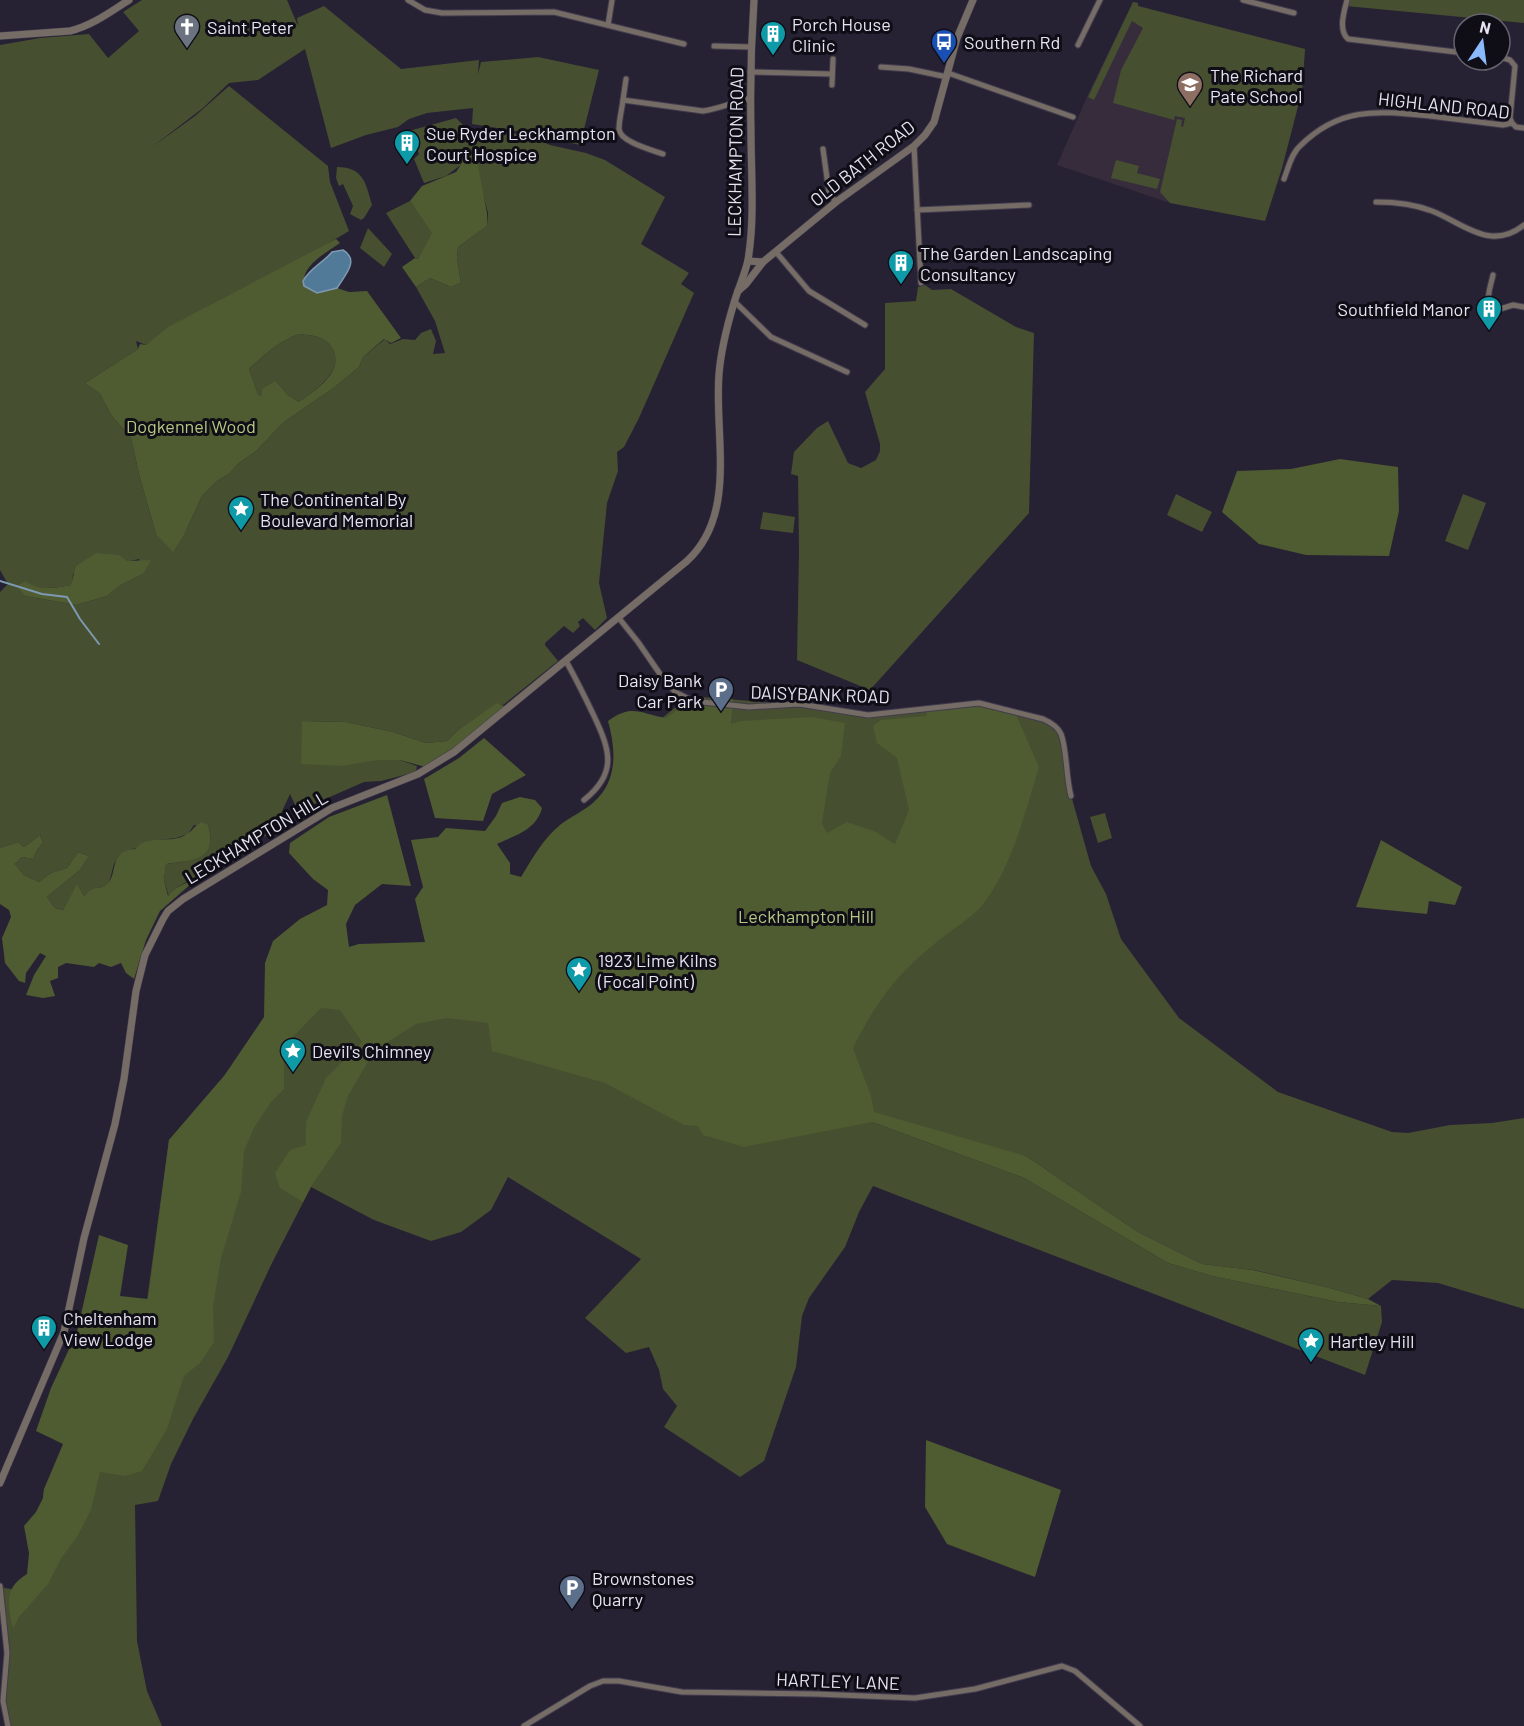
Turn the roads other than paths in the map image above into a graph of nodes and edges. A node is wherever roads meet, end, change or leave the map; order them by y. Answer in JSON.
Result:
{"nodes":[{"id":1,"x":129,"y":0,"type":"edge"},
{"id":2,"x":408,"y":0,"type":"edge"},
{"id":3,"x":612,"y":0,"type":"edge"},
{"id":4,"x":754,"y":0,"type":"edge"},
{"id":5,"x":973,"y":0,"type":"edge"},
{"id":6,"x":1100,"y":0,"type":"edge"},
{"id":7,"x":1243,"y":0,"type":"edge"},
{"id":8,"x":1347,"y":0,"type":"edge"},
{"id":9,"x":1294,"y":13,"type":"dead end"},
{"id":10,"x":608,"y":25,"type":"junction"},
{"id":11,"x":0,"y":36,"type":"edge"},
{"id":12,"x":684,"y":44,"type":"dead end"},
{"id":13,"x":1078,"y":45,"type":"dead end"},
{"id":14,"x":714,"y":46,"type":"dead end"},
{"id":15,"x":751,"y":47,"type":"junction"},
{"id":16,"x":1452,"y":52,"type":"edge"},
{"id":17,"x":833,"y":59,"type":"dead end"},
{"id":18,"x":1512,"y":64,"type":"edge"},
{"id":19,"x":881,"y":67,"type":"dead end"},
{"id":20,"x":750,"y":72,"type":"junction"},
{"id":21,"x":832,"y":74,"type":"junction"},
{"id":22,"x":948,"y":75,"type":"junction"},
{"id":23,"x":626,"y":79,"type":"dead end"},
{"id":24,"x":832,"y":85,"type":"dead end"},
{"id":25,"x":750,"y":98,"type":"junction"},
{"id":26,"x":623,"y":100,"type":"junction"},
{"id":27,"x":1073,"y":117,"type":"dead end"},
{"id":28,"x":1512,"y":123,"type":"junction"},
{"id":29,"x":1524,"y":128,"type":"edge"},
{"id":30,"x":914,"y":146,"type":"junction"},
{"id":31,"x":823,"y":149,"type":"dead end"},
{"id":32,"x":663,"y":154,"type":"dead end"},
{"id":33,"x":1284,"y":179,"type":"dead end"},
{"id":34,"x":836,"y":202,"type":"junction"},
{"id":35,"x":1376,"y":202,"type":"dead end"},
{"id":36,"x":1029,"y":205,"type":"dead end"},
{"id":37,"x":917,"y":210,"type":"junction"},
{"id":38,"x":1524,"y":225,"type":"edge"},
{"id":39,"x":776,"y":252,"type":"junction"},
{"id":40,"x":748,"y":261,"type":"junction"},
{"id":41,"x":763,"y":262,"type":"junction"},
{"id":42,"x":1493,"y":275,"type":"dead end"},
{"id":43,"x":921,"y":283,"type":"dead end"},
{"id":44,"x":738,"y":291,"type":"junction"},
{"id":45,"x":734,"y":301,"type":"junction"},
{"id":46,"x":1524,"y":307,"type":"edge"},
{"id":47,"x":865,"y":325,"type":"dead end"},
{"id":48,"x":847,"y":372,"type":"dead end"},
{"id":49,"x":618,"y":617,"type":"junction"},
{"id":50,"x":566,"y":661,"type":"junction"},
{"id":51,"x":1071,"y":796,"type":"dead end"},
{"id":52,"x":584,"y":800,"type":"dead end"},
{"id":53,"x":0,"y":1484,"type":"edge"},
{"id":54,"x":0,"y":1586,"type":"edge"},
{"id":55,"x":8,"y":1726,"type":"edge"},
{"id":56,"x":524,"y":1726,"type":"edge"},
{"id":57,"x":1140,"y":1726,"type":"edge"}],
"edges":[{"from":1,"to":11,"type":"street"},
{"from":2,"to":10,"type":"street"},
{"from":3,"to":10,"type":"street"},
{"from":4,"to":15,"type":"street","name":"LECKHAMPTON ROAD"},
{"from":5,"to":22,"type":"street","name":"OLD BATH ROAD"},
{"from":6,"to":13,"type":"street"},
{"from":7,"to":9,"type":"street"},
{"from":8,"to":16,"type":"street"},
{"from":10,"to":12,"type":"street"},
{"from":14,"to":15,"type":"street"},
{"from":15,"to":20,"type":"street","name":"LECKHAMPTON ROAD"},
{"from":17,"to":21,"type":"street"},
{"from":18,"to":28,"type":"street"},
{"from":19,"to":22,"type":"street"},
{"from":20,"to":21,"type":"street"},
{"from":20,"to":25,"type":"street","name":"LECKHAMPTON ROAD"},
{"from":21,"to":24,"type":"street"},
{"from":22,"to":27,"type":"street"},
{"from":22,"to":30,"type":"street","name":"OLD BATH ROAD"},
{"from":23,"to":26,"type":"street"},
{"from":25,"to":26,"type":"street"},
{"from":25,"to":40,"type":"street","name":"LECKHAMPTON ROAD"},
{"from":26,"to":32,"type":"street"},
{"from":28,"to":29,"type":"street","name":"HIGHLAND ROAD"},
{"from":28,"to":33,"type":"street","name":"HIGHLAND ROAD"},
{"from":30,"to":34,"type":"street","name":"OLD BATH ROAD"},
{"from":30,"to":37,"type":"street"},
{"from":31,"to":34,"type":"street"},
{"from":34,"to":39,"type":"street","name":"OLD BATH ROAD"},
{"from":35,"to":38,"type":"street"},
{"from":36,"to":37,"type":"street"},
{"from":37,"to":43,"type":"street"},
{"from":39,"to":41,"type":"street","name":"OLD BATH ROAD"},
{"from":39,"to":47,"type":"street"},
{"from":40,"to":41,"type":"street"},
{"from":40,"to":44,"type":"street","name":"LECKHAMPTON ROAD"},
{"from":41,"to":44,"type":"street","name":"OLD BATH ROAD"},
{"from":42,"to":46,"type":"street"},
{"from":44,"to":45,"type":"street","name":"LECKHAMPTON ROAD"},
{"from":45,"to":48,"type":"street"},
{"from":45,"to":49,"type":"street","name":"LECKHAMPTON HILL"},
{"from":49,"to":50,"type":"street","name":"LECKHAMPTON HILL"},
{"from":49,"to":51,"type":"street","name":"DAISYBANK ROAD"},
{"from":50,"to":52,"type":"street"},
{"from":50,"to":53,"type":"street","name":"LECKHAMPTON HILL"},
{"from":54,"to":55,"type":"street"},
{"from":56,"to":57,"type":"street","name":"HARTLEY LANE"}]}
